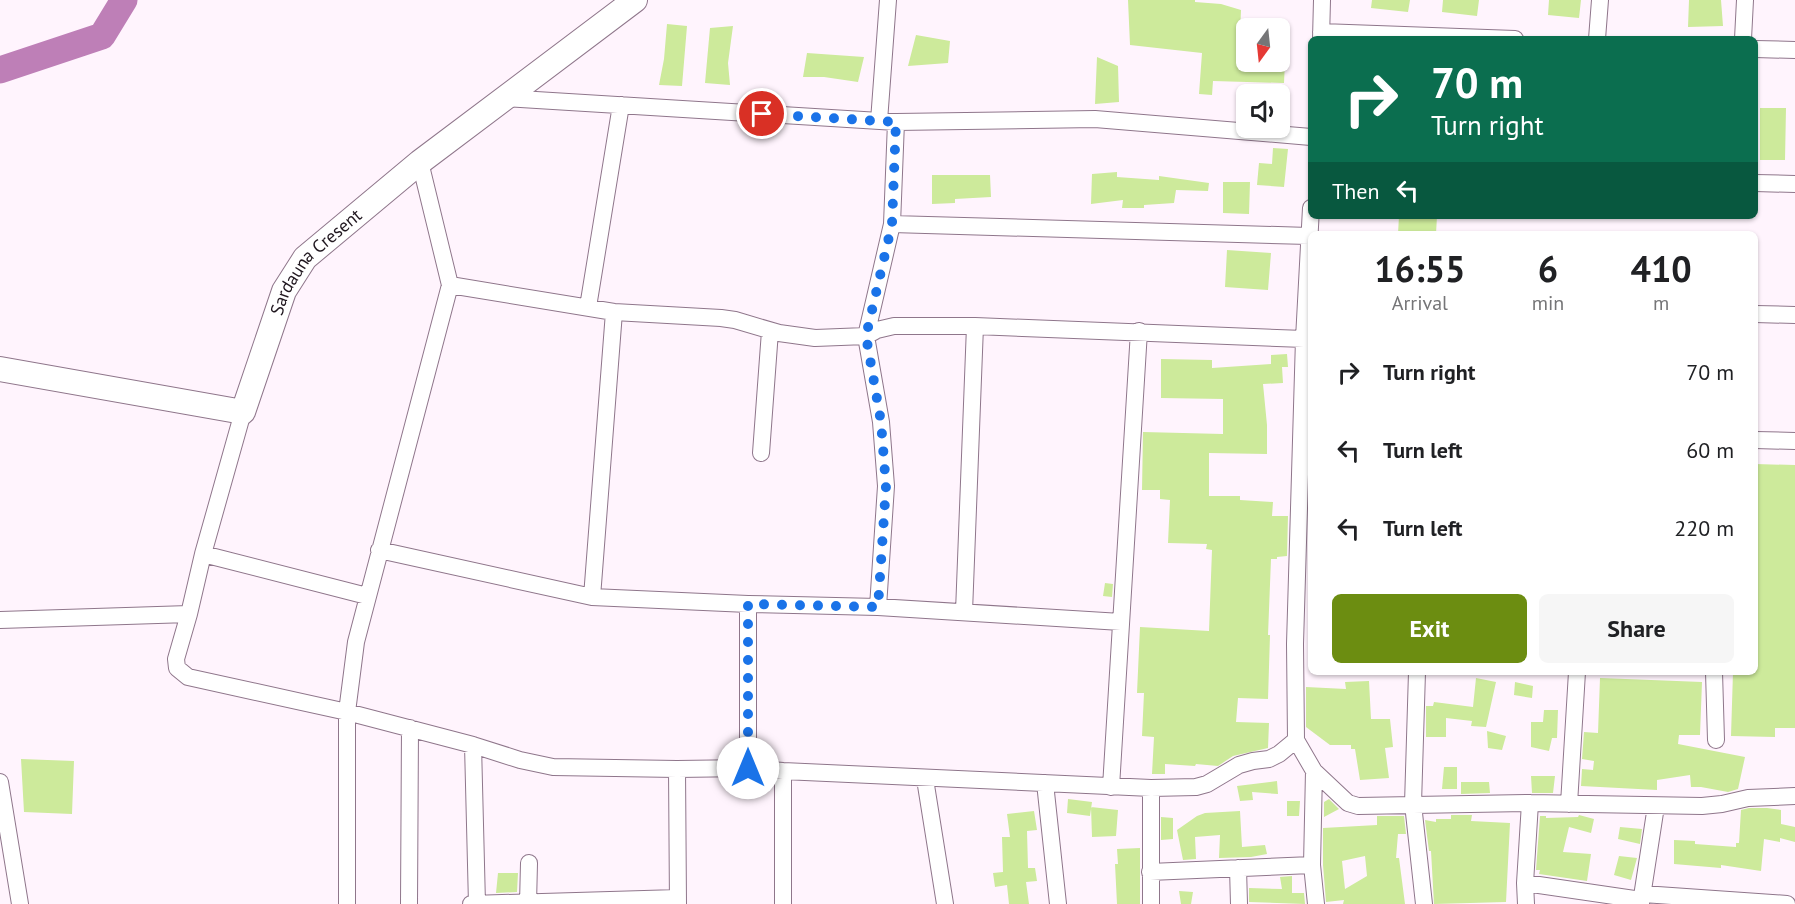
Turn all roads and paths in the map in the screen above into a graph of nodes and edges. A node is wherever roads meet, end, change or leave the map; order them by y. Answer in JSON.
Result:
{"nodes":[{"id":1,"x":635,"y":0,"type":"edge"},
{"id":2,"x":888,"y":0,"type":"edge"},
{"id":3,"x":1322,"y":0,"type":"edge"},
{"id":4,"x":1600,"y":0,"type":"edge"},
{"id":5,"x":1745,"y":0,"type":"edge"},
{"id":6,"x":1321,"y":36,"type":"edge"},
{"id":7,"x":1597,"y":36,"type":"edge"},
{"id":8,"x":1743,"y":36,"type":"edge"},
{"id":9,"x":1758,"y":49,"type":"edge"},
{"id":10,"x":1795,"y":50,"type":"edge"},
{"id":11,"x":502,"y":98,"type":"junction"},
{"id":12,"x":621,"y":105,"type":"junction"},
{"id":13,"x":888,"y":121,"type":"junction"},
{"id":14,"x":1308,"y":137,"type":"edge"},
{"id":15,"x":420,"y":162,"type":"junction"},
{"id":16,"x":1758,"y":183,"type":"edge"},
{"id":17,"x":1795,"y":184,"type":"edge"},
{"id":18,"x":892,"y":224,"type":"junction"},
{"id":19,"x":1308,"y":236,"type":"edge"},
{"id":20,"x":450,"y":285,"type":"junction"},
{"id":21,"x":1308,"y":300,"type":"edge"},
{"id":22,"x":588,"y":307,"type":"junction"},
{"id":23,"x":614,"y":312,"type":"junction"},
{"id":24,"x":1758,"y":314,"type":"edge"},
{"id":25,"x":1795,"y":315,"type":"edge"},
{"id":26,"x":975,"y":326,"type":"junction"},
{"id":27,"x":770,"y":331,"type":"junction"},
{"id":28,"x":1139,"y":332,"type":"junction"},
{"id":29,"x":866,"y":336,"type":"junction"},
{"id":30,"x":1304,"y":339,"type":"junction"},
{"id":31,"x":0,"y":369,"type":"edge"},
{"id":32,"x":243,"y":412,"type":"junction"},
{"id":33,"x":1306,"y":423,"type":"edge"},
{"id":34,"x":1758,"y":440,"type":"edge"},
{"id":35,"x":1795,"y":441,"type":"edge"},
{"id":36,"x":761,"y":453,"type":"dead end"},
{"id":37,"x":379,"y":550,"type":"junction"},
{"id":38,"x":203,"y":554,"type":"junction"},
{"id":39,"x":367,"y":596,"type":"junction"},
{"id":40,"x":592,"y":597,"type":"junction"},
{"id":41,"x":748,"y":604,"type":"junction"},
{"id":42,"x":878,"y":607,"type":"junction"},
{"id":43,"x":964,"y":612,"type":"junction"},
{"id":44,"x":189,"y":614,"type":"junction"},
{"id":45,"x":0,"y":620,"type":"edge"},
{"id":46,"x":1121,"y":622,"type":"junction"},
{"id":47,"x":1303,"y":645,"type":"edge"},
{"id":48,"x":1417,"y":675,"type":"edge"},
{"id":49,"x":1577,"y":675,"type":"edge"},
{"id":50,"x":1714,"y":675,"type":"edge"},
{"id":51,"x":347,"y":712,"type":"junction"},
{"id":52,"x":410,"y":728,"type":"junction"},
{"id":53,"x":1296,"y":740,"type":"junction"},
{"id":54,"x":1716,"y":740,"type":"dead end"},
{"id":55,"x":473,"y":745,"type":"junction"},
{"id":56,"x":748,"y":768,"type":"junction"},
{"id":57,"x":677,"y":769,"type":"junction"},
{"id":58,"x":783,"y":771,"type":"junction"},
{"id":59,"x":1314,"y":771,"type":"junction"},
{"id":60,"x":926,"y":778,"type":"junction"},
{"id":61,"x":0,"y":782,"type":"edge"},
{"id":62,"x":1045,"y":783,"type":"junction"},
{"id":63,"x":1111,"y":787,"type":"junction"},
{"id":64,"x":1151,"y":788,"type":"junction"},
{"id":65,"x":1795,"y":796,"type":"edge"},
{"id":66,"x":1530,"y":803,"type":"junction"},
{"id":67,"x":1413,"y":804,"type":"junction"},
{"id":68,"x":1569,"y":804,"type":"junction"},
{"id":69,"x":1656,"y":806,"type":"junction"},
{"id":70,"x":529,"y":863,"type":"dead end"},
{"id":71,"x":1312,"y":865,"type":"junction"},
{"id":72,"x":1238,"y":868,"type":"junction"},
{"id":73,"x":1150,"y":872,"type":"junction"},
{"id":74,"x":1525,"y":883,"type":"junction"},
{"id":75,"x":1641,"y":899,"type":"edge"},
{"id":76,"x":678,"y":901,"type":"edge"},
{"id":77,"x":528,"y":903,"type":"edge"},
{"id":78,"x":20,"y":904,"type":"edge"},
{"id":79,"x":347,"y":904,"type":"edge"},
{"id":80,"x":409,"y":904,"type":"edge"},
{"id":81,"x":471,"y":904,"type":"edge"},
{"id":82,"x":477,"y":904,"type":"edge"},
{"id":83,"x":783,"y":904,"type":"edge"},
{"id":84,"x":945,"y":904,"type":"edge"},
{"id":85,"x":1058,"y":904,"type":"edge"},
{"id":86,"x":1151,"y":904,"type":"edge"},
{"id":87,"x":1239,"y":904,"type":"edge"},
{"id":88,"x":1316,"y":904,"type":"edge"},
{"id":89,"x":1424,"y":904,"type":"edge"},
{"id":90,"x":1526,"y":904,"type":"edge"},
{"id":91,"x":1787,"y":904,"type":"edge"}],
"edges":[{"from":1,"to":11,"type":"street","name":"Sardauna Cresent"},
{"from":2,"to":13,"type":"street"},
{"from":3,"to":6,"type":"street"},
{"from":4,"to":7,"type":"street"},
{"from":5,"to":8,"type":"street"},
{"from":9,"to":10,"type":"street"},
{"from":11,"to":12,"type":"street"},
{"from":11,"to":15,"type":"street","name":"Sardauna Cresent"},
{"from":12,"to":13,"type":"street"},
{"from":12,"to":22,"type":"street"},
{"from":13,"to":14,"type":"street"},
{"from":13,"to":18,"type":"street"},
{"from":15,"to":20,"type":"street"},
{"from":15,"to":32,"type":"street","name":"Sardauna Cresent"},
{"from":16,"to":17,"type":"street"},
{"from":18,"to":19,"type":"street"},
{"from":18,"to":29,"type":"street"},
{"from":20,"to":22,"type":"street"},
{"from":20,"to":37,"type":"street"},
{"from":21,"to":30,"type":"street"},
{"from":22,"to":23,"type":"street"},
{"from":23,"to":27,"type":"street"},
{"from":23,"to":40,"type":"street"},
{"from":24,"to":25,"type":"street"},
{"from":26,"to":28,"type":"street"},
{"from":26,"to":29,"type":"street"},
{"from":26,"to":43,"type":"street"},
{"from":27,"to":29,"type":"street"},
{"from":27,"to":36,"type":"street"},
{"from":28,"to":30,"type":"street"},
{"from":28,"to":46,"type":"street"},
{"from":29,"to":42,"type":"street"},
{"from":30,"to":33,"type":"street"},
{"from":31,"to":32,"type":"street"},
{"from":32,"to":38,"type":"street"},
{"from":33,"to":47,"type":"street"},
{"from":34,"to":35,"type":"street"},
{"from":37,"to":39,"type":"street"},
{"from":37,"to":40,"type":"street"},
{"from":38,"to":39,"type":"street"},
{"from":38,"to":44,"type":"street"},
{"from":39,"to":51,"type":"street"},
{"from":40,"to":41,"type":"street"},
{"from":41,"to":42,"type":"street"},
{"from":41,"to":56,"type":"street"},
{"from":42,"to":43,"type":"street"},
{"from":43,"to":46,"type":"street"},
{"from":44,"to":45,"type":"street"},
{"from":44,"to":51,"type":"street"},
{"from":46,"to":63,"type":"street"},
{"from":47,"to":53,"type":"street"},
{"from":48,"to":67,"type":"street"},
{"from":49,"to":68,"type":"street"},
{"from":50,"to":54,"type":"street"},
{"from":51,"to":52,"type":"street"},
{"from":51,"to":79,"type":"street"},
{"from":52,"to":55,"type":"street"},
{"from":52,"to":80,"type":"street"},
{"from":53,"to":59,"type":"street"},
{"from":53,"to":64,"type":"street"},
{"from":55,"to":57,"type":"street"},
{"from":55,"to":82,"type":"street"},
{"from":56,"to":57,"type":"street"},
{"from":56,"to":58,"type":"street"},
{"from":57,"to":76,"type":"street"},
{"from":58,"to":60,"type":"street"},
{"from":58,"to":83,"type":"street"},
{"from":59,"to":67,"type":"street"},
{"from":59,"to":71,"type":"street"},
{"from":60,"to":62,"type":"street"},
{"from":60,"to":84,"type":"street"},
{"from":61,"to":78,"type":"street"},
{"from":62,"to":63,"type":"street"},
{"from":62,"to":85,"type":"street"},
{"from":63,"to":64,"type":"street"},
{"from":64,"to":73,"type":"street"},
{"from":65,"to":69,"type":"street"},
{"from":66,"to":67,"type":"street"},
{"from":66,"to":68,"type":"street"},
{"from":66,"to":74,"type":"street"},
{"from":67,"to":89,"type":"street"},
{"from":68,"to":69,"type":"street"},
{"from":69,"to":75,"type":"street"},
{"from":70,"to":77,"type":"street"},
{"from":71,"to":72,"type":"street"},
{"from":71,"to":88,"type":"street"},
{"from":72,"to":73,"type":"street"},
{"from":72,"to":87,"type":"street"},
{"from":73,"to":86,"type":"street"},
{"from":74,"to":75,"type":"street"},
{"from":74,"to":90,"type":"street"},
{"from":75,"to":91,"type":"street"},
{"from":76,"to":77,"type":"street"},
{"from":77,"to":82,"type":"street"},
{"from":81,"to":82,"type":"street"}]}
